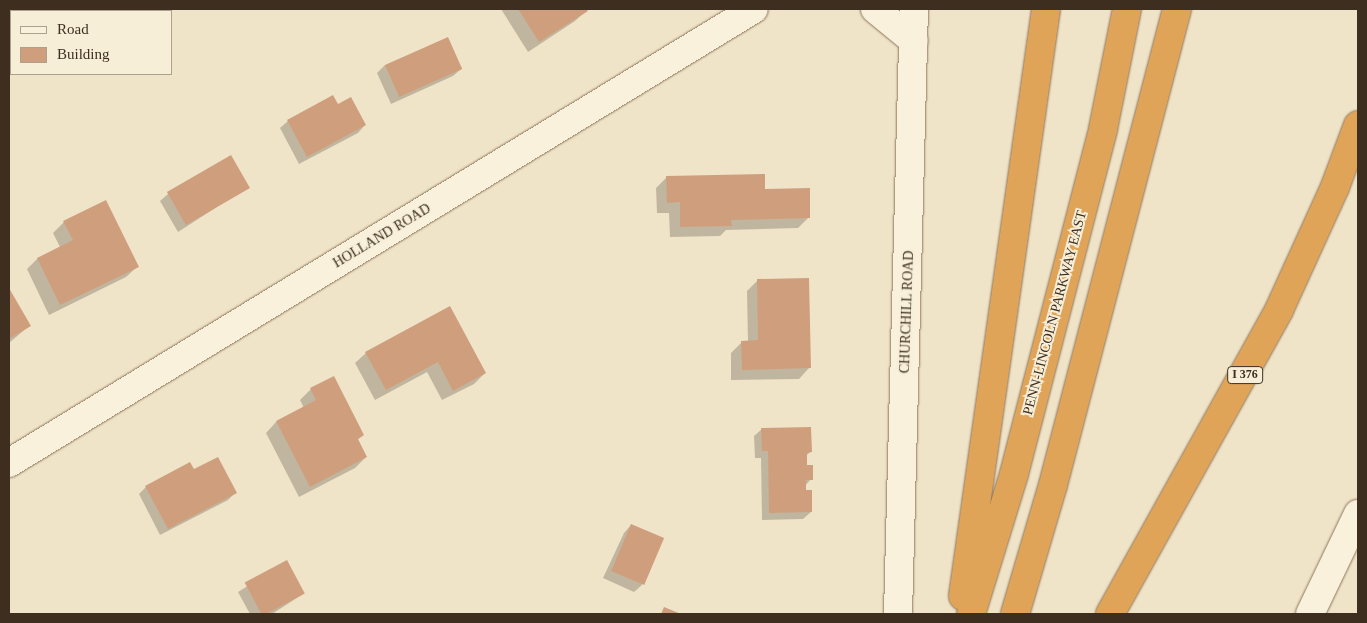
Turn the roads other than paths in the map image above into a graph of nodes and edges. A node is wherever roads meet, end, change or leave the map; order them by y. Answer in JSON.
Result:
{"nodes":[{"id":1,"x":754,"y":9,"type":"edge"},
{"id":2,"x":875,"y":9,"type":"edge"},
{"id":3,"x":914,"y":9,"type":"edge"},
{"id":4,"x":1046,"y":9,"type":"edge"},
{"id":5,"x":1127,"y":9,"type":"edge"},
{"id":6,"x":1138,"y":9,"type":"edge"},
{"id":7,"x":1176,"y":9,"type":"edge"},
{"id":8,"x":914,"y":41,"type":"junction"},
{"id":9,"x":1358,"y":125,"type":"edge"},
{"id":10,"x":1103,"y":128,"type":"junction"},
{"id":11,"x":9,"y":462,"type":"edge"},
{"id":12,"x":1358,"y":514,"type":"edge"},
{"id":13,"x":898,"y":614,"type":"edge"},
{"id":14,"x":961,"y":614,"type":"edge"},
{"id":15,"x":972,"y":614,"type":"edge"},
{"id":16,"x":1015,"y":614,"type":"edge"},
{"id":17,"x":1110,"y":614,"type":"edge"},
{"id":18,"x":1310,"y":614,"type":"edge"}],
"edges":[{"from":1,"to":11,"type":"street","name":"HOLLAND ROAD"},
{"from":2,"to":8,"type":"street"},
{"from":3,"to":8,"type":"street","name":"CHURCHILL ROAD"},
{"from":4,"to":14,"type":"highway"},
{"from":5,"to":10,"type":"highway","name":"PENN-LINCOLN PARKWAY EAST"},
{"from":6,"to":10,"type":"highway"},
{"from":7,"to":16,"type":"highway"},
{"from":8,"to":13,"type":"street","name":"CHURCHILL ROAD"},
{"from":9,"to":17,"type":"highway","number":"I 376"},
{"from":10,"to":15,"type":"highway","name":"PENN-LINCOLN PARKWAY EAST"},
{"from":12,"to":18,"type":"street"}]}
